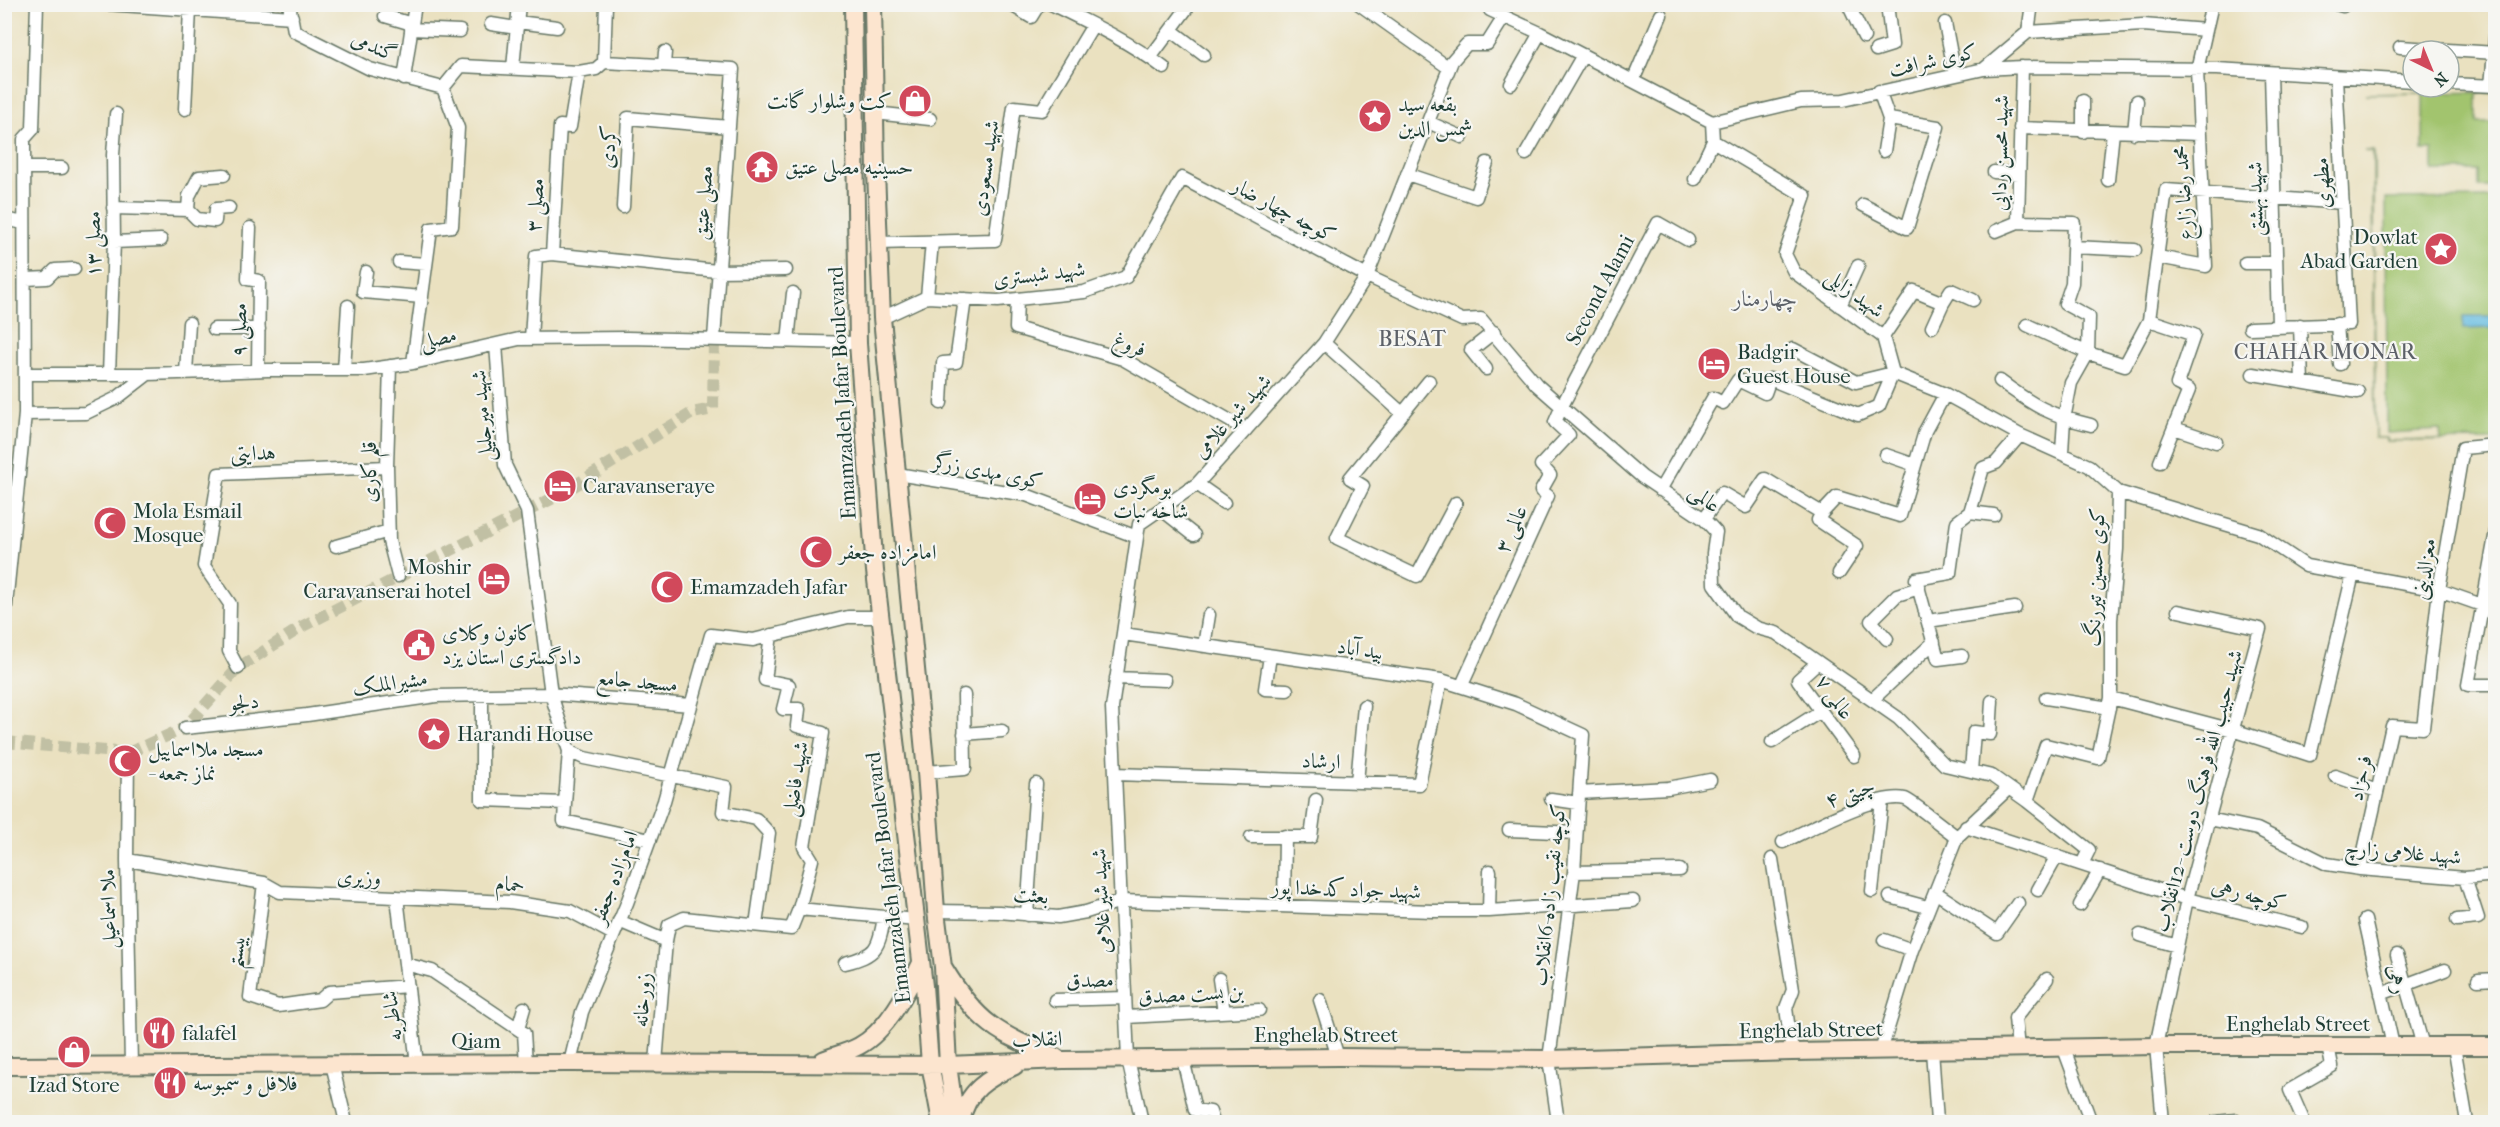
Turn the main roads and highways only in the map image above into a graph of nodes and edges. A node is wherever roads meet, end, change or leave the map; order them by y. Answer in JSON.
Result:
{"nodes":[{"id":1,"x":853,"y":4,"type":"edge"},
{"id":2,"x":873,"y":4,"type":"edge"},
{"id":3,"x":855,"y":169,"type":"junction"},
{"id":4,"x":876,"y":172,"type":"junction"},
{"id":5,"x":921,"y":963,"type":"junction"},
{"id":6,"x":943,"y":974,"type":"junction"},
{"id":7,"x":924,"y":986,"type":"junction"},
{"id":8,"x":2496,"y":1046,"type":"edge"},
{"id":9,"x":1128,"y":1059,"type":"joint"},
{"id":10,"x":1063,"y":1060,"type":"junction"},
{"id":11,"x":1026,"y":1061,"type":"junction"},
{"id":12,"x":814,"y":1063,"type":"junction"},
{"id":13,"x":930,"y":1064,"type":"junction"},
{"id":14,"x":948,"y":1065,"type":"junction"},
{"id":15,"x":4,"y":1066,"type":"edge"},
{"id":16,"x":940,"y":1122,"type":"edge"},
{"id":17,"x":956,"y":1122,"type":"edge"},
{"id":18,"x":961,"y":1122,"type":"edge"}],
"edges":[{"from":1,"to":3,"type":"main road","name":"Emamzadeh Jafar Boulevard"},
{"from":2,"to":4,"type":"main road","name":"Emamzadeh Jafar Boulevard"},
{"from":3,"to":4,"type":"main road"},
{"from":3,"to":5,"type":"main road","name":"Emamzadeh Jafar Boulevard"},
{"from":4,"to":6,"type":"main road","name":"Emamzadeh Jafar Boulevard"},
{"from":5,"to":7,"type":"main road","name":"Emamzadeh Jafar Boulevard"},
{"from":5,"to":12,"type":"main road"},
{"from":6,"to":7,"type":"main road"},
{"from":6,"to":10,"type":"main road"},
{"from":6,"to":14,"type":"main road","name":"Emamzadeh Jafar Boulevard"},
{"from":7,"to":13,"type":"main road","name":"Emamzadeh Jafar Boulevard"},
{"from":8,"to":9,"type":"main road","name":"Enghelab Street"},
{"from":9,"to":10,"type":"main road","name":"انقلاب"},
{"from":10,"to":11,"type":"main road","name":"انقلاب"},
{"from":11,"to":14,"type":"main road","name":"انقلاب"},
{"from":11,"to":18,"type":"main road"},
{"from":12,"to":13,"type":"main road","name":"Qiam"},
{"from":12,"to":15,"type":"main road","name":"Qiam"},
{"from":13,"to":14,"type":"main road","name":"Qiam"},
{"from":13,"to":16,"type":"main road","name":"Emamzadeh Jafar Boulevard"},
{"from":14,"to":17,"type":"main road","name":"Emamzadeh Jafar Boulevard"}]}
